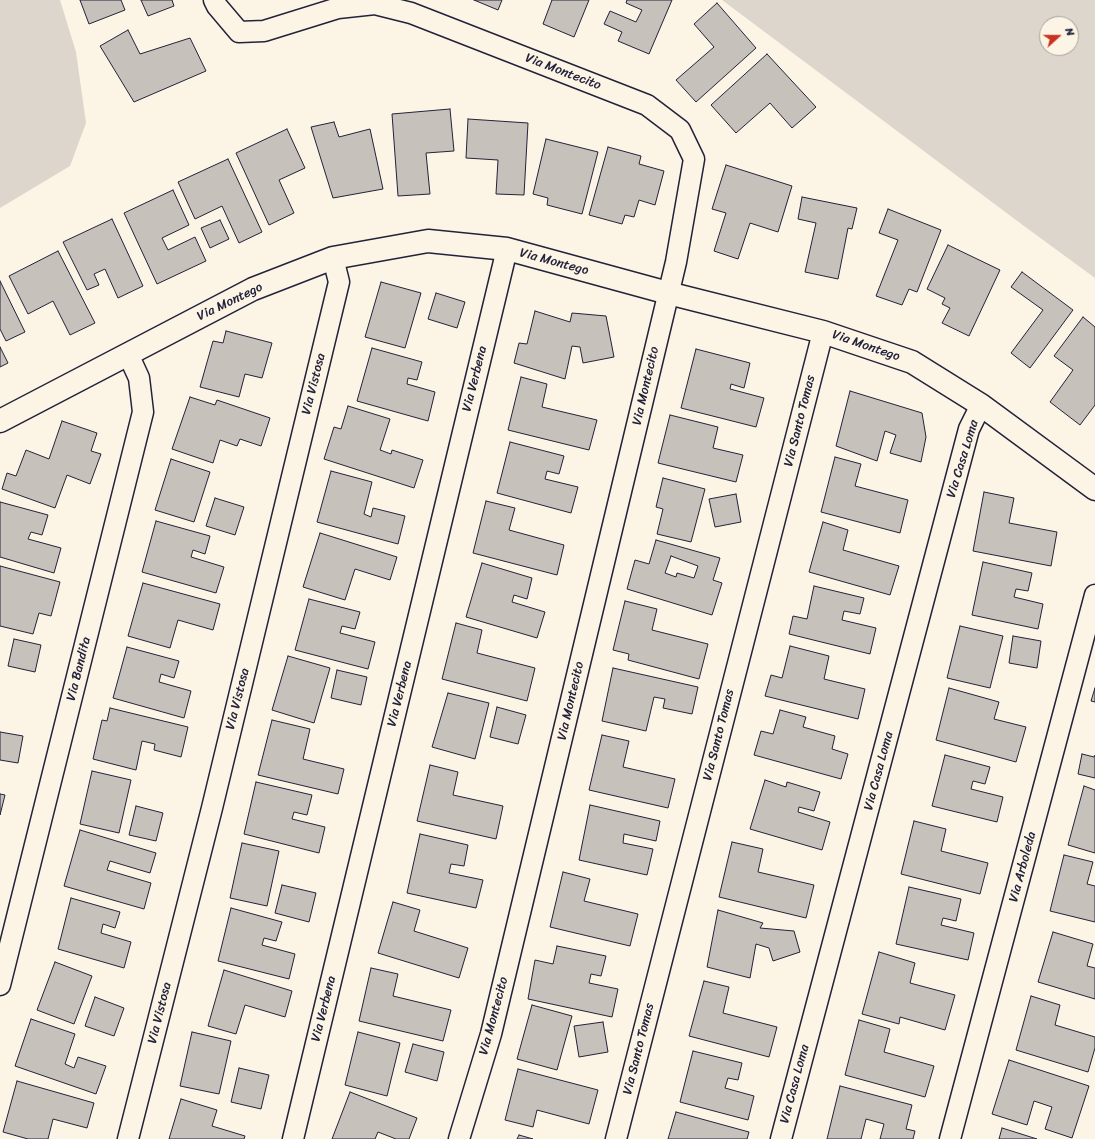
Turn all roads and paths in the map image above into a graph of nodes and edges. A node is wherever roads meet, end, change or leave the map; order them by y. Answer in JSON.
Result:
{"nodes":[{"id":1,"x":214,"y":0,"type":"edge"},
{"id":2,"x":507,"y":249,"type":"junction"},
{"id":3,"x":333,"y":258,"type":"junction"},
{"id":4,"x":668,"y":293,"type":"junction"},
{"id":5,"x":823,"y":332,"type":"junction"},
{"id":6,"x":128,"y":354,"type":"junction"},
{"id":7,"x":981,"y":405,"type":"junction"},
{"id":8,"x":0,"y":421,"type":"edge"},
{"id":9,"x":1095,"y":489,"type":"edge"},
{"id":10,"x":1095,"y":595,"type":"edge"},
{"id":11,"x":0,"y":985,"type":"edge"},
{"id":12,"x":128,"y":1139,"type":"edge"},
{"id":13,"x":293,"y":1139,"type":"edge"},
{"id":14,"x":459,"y":1139,"type":"edge"},
{"id":15,"x":616,"y":1139,"type":"edge"},
{"id":16,"x":781,"y":1139,"type":"edge"},
{"id":17,"x":950,"y":1139,"type":"edge"}],
"edges":[{"from":1,"to":4,"type":"street","name":"Via Montecito"},
{"from":2,"to":3,"type":"street","name":"Via Montego"},
{"from":2,"to":4,"type":"street","name":"Via Montego"},
{"from":2,"to":13,"type":"street","name":"Via Verbena"},
{"from":3,"to":6,"type":"street","name":"Via Montego"},
{"from":3,"to":12,"type":"street","name":"Via Vistosa"},
{"from":4,"to":5,"type":"street","name":"Via Montego"},
{"from":4,"to":14,"type":"street","name":"Via Montecito"},
{"from":5,"to":7,"type":"street","name":"Via Montego"},
{"from":5,"to":15,"type":"street","name":"Via Santo Tomas"},
{"from":6,"to":8,"type":"street","name":"Via Montego"},
{"from":6,"to":11,"type":"street","name":"Via Bandita"},
{"from":7,"to":9,"type":"street","name":"Via Montego"},
{"from":7,"to":16,"type":"street","name":"Via Casa Loma"},
{"from":10,"to":17,"type":"street","name":"Via Arboleda"}]}
